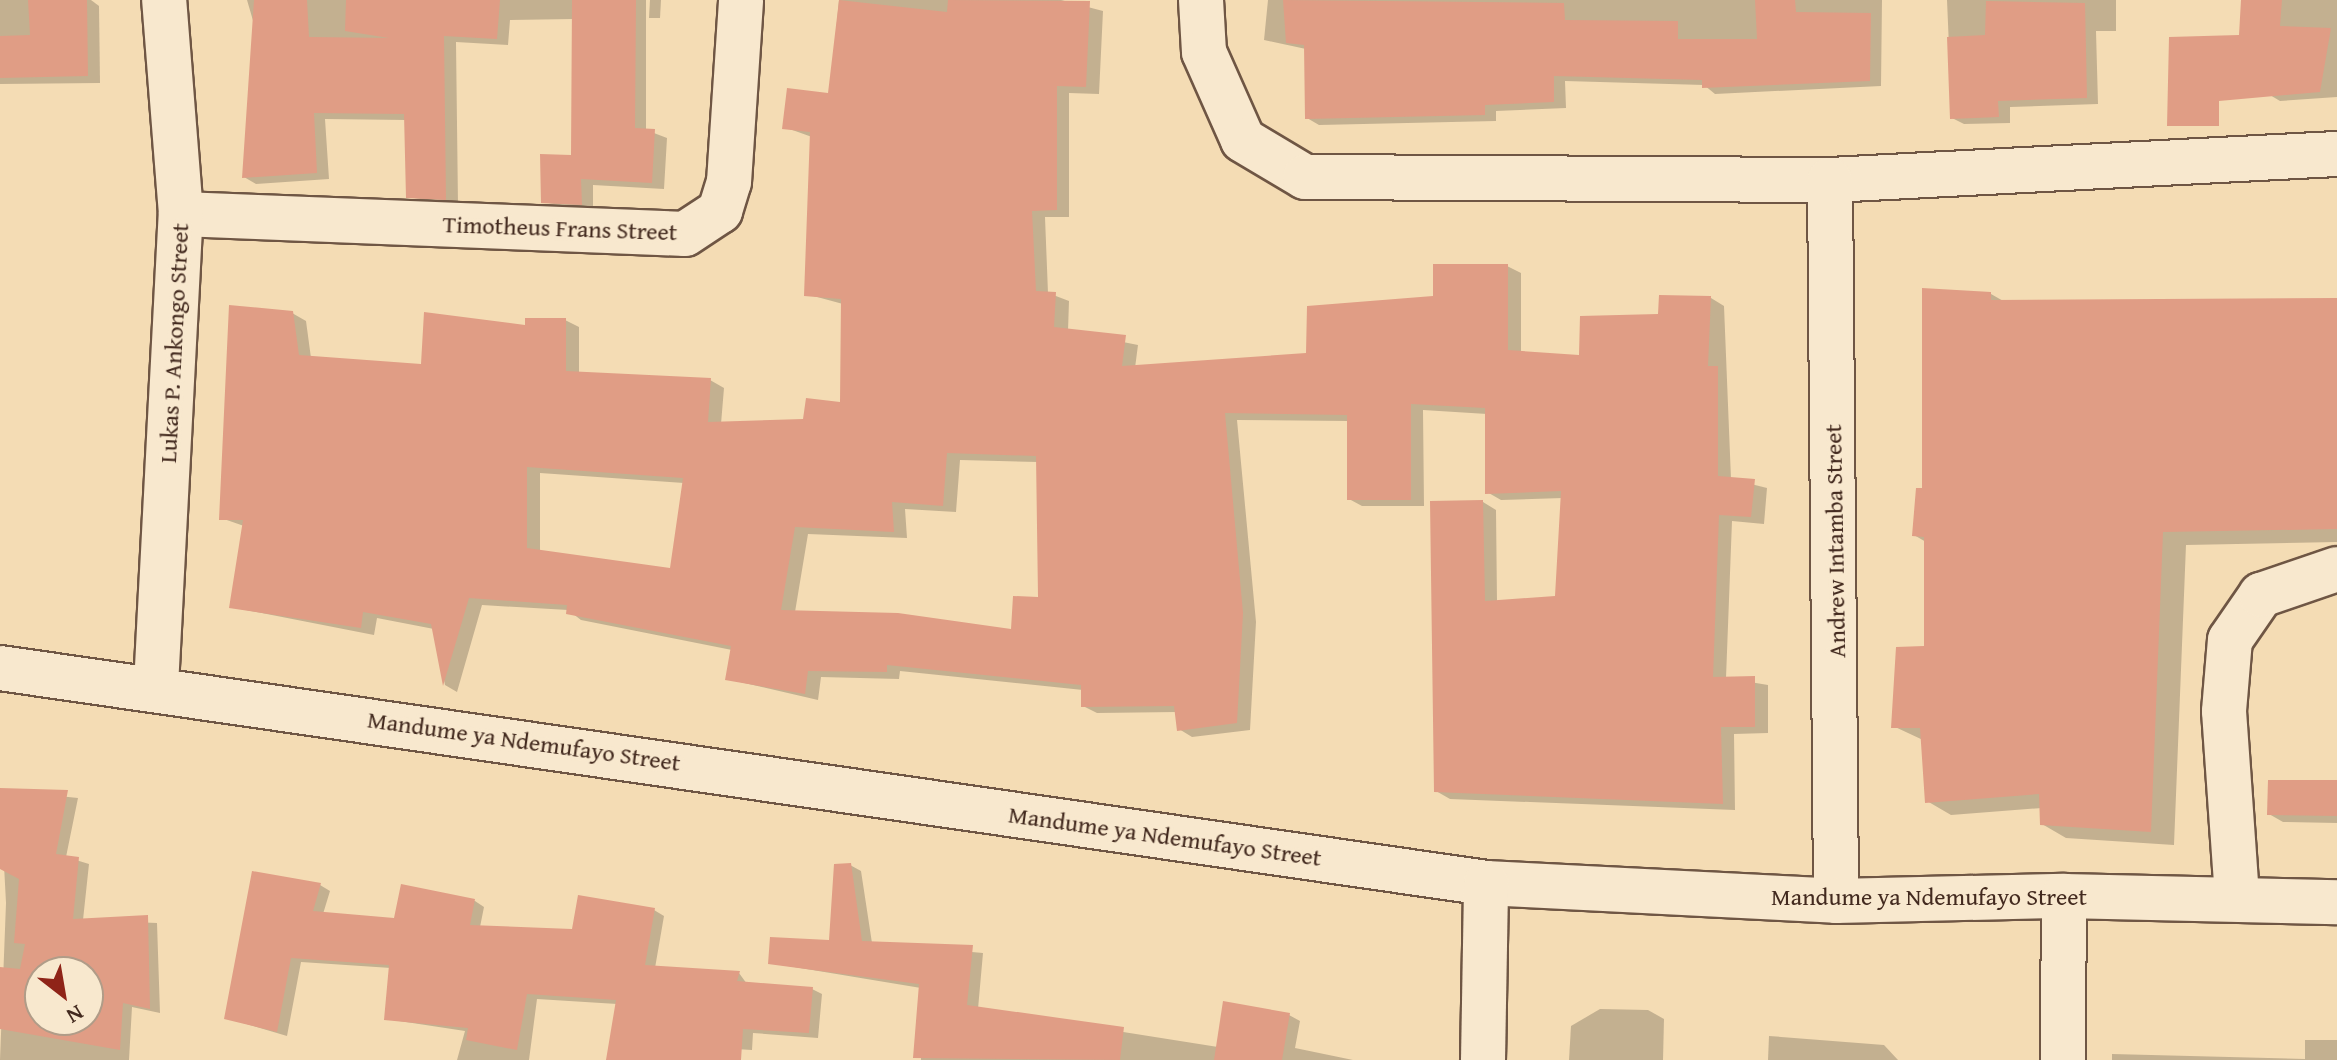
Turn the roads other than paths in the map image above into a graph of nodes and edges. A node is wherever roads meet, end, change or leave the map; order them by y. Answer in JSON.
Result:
{"nodes":[{"id":1,"x":164,"y":0,"type":"edge"},
{"id":2,"x":741,"y":0,"type":"edge"},
{"id":3,"x":1201,"y":0,"type":"edge"},
{"id":4,"x":2337,"y":154,"type":"edge"},
{"id":5,"x":1830,"y":180,"type":"junction"},
{"id":6,"x":181,"y":214,"type":"junction"},
{"id":7,"x":2337,"y":569,"type":"edge"},
{"id":8,"x":0,"y":668,"type":"edge"},
{"id":9,"x":156,"y":686,"type":"junction"},
{"id":10,"x":1486,"y":883,"type":"junction"},
{"id":11,"x":2064,"y":896,"type":"junction"},
{"id":12,"x":2237,"y":897,"type":"junction"},
{"id":13,"x":1836,"y":901,"type":"junction"},
{"id":14,"x":2337,"y":902,"type":"edge"},
{"id":15,"x":1483,"y":1060,"type":"edge"},
{"id":16,"x":2063,"y":1060,"type":"edge"}],
"edges":[{"from":1,"to":6,"type":"street","name":"Lukas P. Ankongo Street"},
{"from":2,"to":6,"type":"street","name":"Timotheus Frans Street"},
{"from":3,"to":5,"type":"street"},
{"from":4,"to":5,"type":"street"},
{"from":5,"to":13,"type":"street","name":"Andrew Intamba Street"},
{"from":6,"to":9,"type":"street","name":"Lukas P. Ankongo Street"},
{"from":7,"to":12,"type":"street"},
{"from":8,"to":9,"type":"street","name":"Mandume ya Ndemufayo Street"},
{"from":9,"to":10,"type":"street","name":"Mandume ya Ndemufayo Street"},
{"from":10,"to":13,"type":"street","name":"Mandume ya Ndemufayo Street"},
{"from":10,"to":15,"type":"street"},
{"from":11,"to":12,"type":"street","name":"Mandume ya Ndemufayo Street"},
{"from":11,"to":13,"type":"street","name":"Mandume ya Ndemufayo Street"},
{"from":11,"to":16,"type":"street"},
{"from":12,"to":14,"type":"street","name":"Mandume ya Ndemufayo Street"}]}
